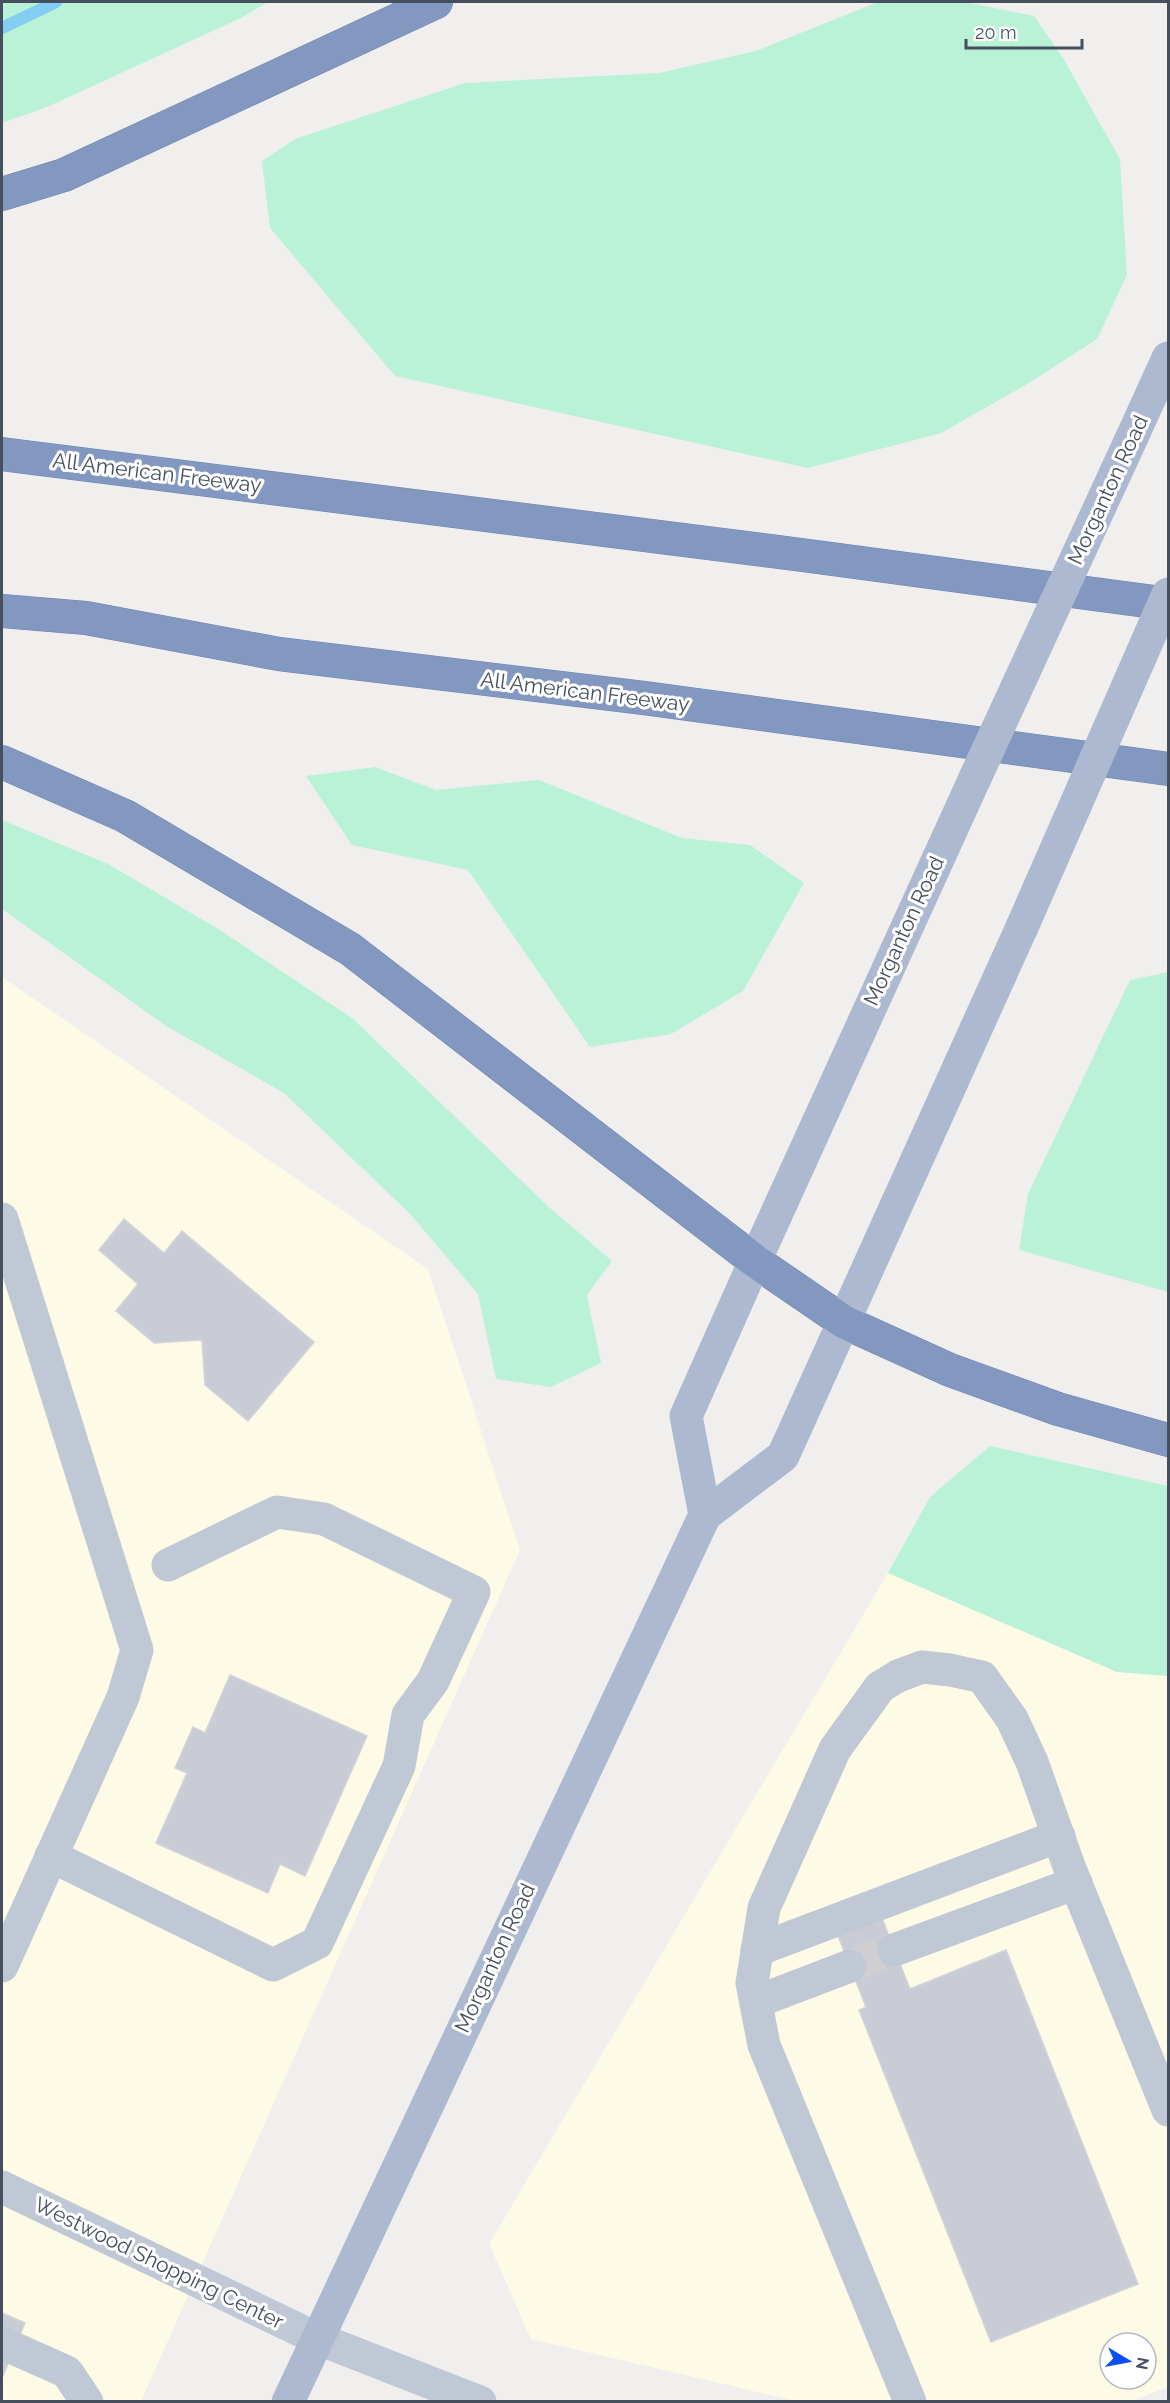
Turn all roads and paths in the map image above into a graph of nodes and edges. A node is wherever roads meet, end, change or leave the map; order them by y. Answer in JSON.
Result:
{"nodes":[{"id":1,"x":436,"y":2,"type":"edge"},
{"id":2,"x":2,"y":194,"type":"edge"},
{"id":3,"x":1168,"y":358,"type":"edge"},
{"id":4,"x":2,"y":454,"type":"edge"},
{"id":5,"x":1168,"y":594,"type":"edge"},
{"id":6,"x":1168,"y":604,"type":"edge"},
{"id":7,"x":2,"y":611,"type":"edge"},
{"id":8,"x":2,"y":762,"type":"edge"},
{"id":9,"x":1168,"y":769,"type":"edge"},
{"id":10,"x":2,"y":1219,"type":"edge"},
{"id":11,"x":755,"y":1261,"type":"junction"},
{"id":12,"x":844,"y":1322,"type":"junction"},
{"id":13,"x":1168,"y":1440,"type":"edge"},
{"id":14,"x":705,"y":1515,"type":"junction"},
{"id":15,"x":168,"y":1565,"type":"dead end"},
{"id":16,"x":1059,"y":1836,"type":"junction"},
{"id":17,"x":51,"y":1856,"type":"junction"},
{"id":18,"x":1076,"y":1883,"type":"junction"},
{"id":19,"x":758,"y":1950,"type":"junction"},
{"id":20,"x":894,"y":1950,"type":"tunnel mouth"},
{"id":21,"x":2,"y":1966,"type":"edge"},
{"id":22,"x":850,"y":1966,"type":"tunnel mouth"},
{"id":23,"x":756,"y":2002,"type":"junction"},
{"id":24,"x":1168,"y":2110,"type":"edge"},
{"id":25,"x":2,"y":2187,"type":"edge"},
{"id":26,"x":316,"y":2338,"type":"junction"},
{"id":27,"x":2,"y":2343,"type":"edge"},
{"id":28,"x":87,"y":2402,"type":"edge"},
{"id":29,"x":288,"y":2402,"type":"edge"},
{"id":30,"x":480,"y":2402,"type":"edge"},
{"id":31,"x":910,"y":2402,"type":"edge"}],
"edges":[{"from":1,"to":2,"type":"highway"},
{"from":3,"to":11,"type":"main road","name":"Morganton Road","bridge":true},
{"from":4,"to":6,"type":"highway","name":"All American Freeway"},
{"from":5,"to":12,"type":"main road","name":"Morganton Road","bridge":true},
{"from":7,"to":9,"type":"highway","name":"All American Freeway"},
{"from":8,"to":11,"type":"highway"},
{"from":10,"to":17,"type":"street"},
{"from":11,"to":12,"type":"highway"},
{"from":11,"to":14,"type":"main road","name":"Morganton Road"},
{"from":12,"to":13,"type":"highway"},
{"from":12,"to":14,"type":"main road","name":"Morganton Road"},
{"from":14,"to":26,"type":"main road","name":"Morganton Road"},
{"from":15,"to":17,"type":"street"},
{"from":16,"to":18,"type":"street"},
{"from":16,"to":19,"type":"street"},
{"from":16,"to":19,"type":"street"},
{"from":17,"to":21,"type":"street"},
{"from":18,"to":20,"type":"street"},
{"from":18,"to":24,"type":"street"},
{"from":19,"to":23,"type":"street"},
{"from":22,"to":23,"type":"street"},
{"from":23,"to":31,"type":"street"},
{"from":25,"to":26,"type":"street","name":"Westwood Shopping Center"},
{"from":26,"to":29,"type":"main road","name":"Morganton Road"},
{"from":26,"to":30,"type":"street","name":"Westwood Shopping Center"},
{"from":27,"to":28,"type":"street"}]}
